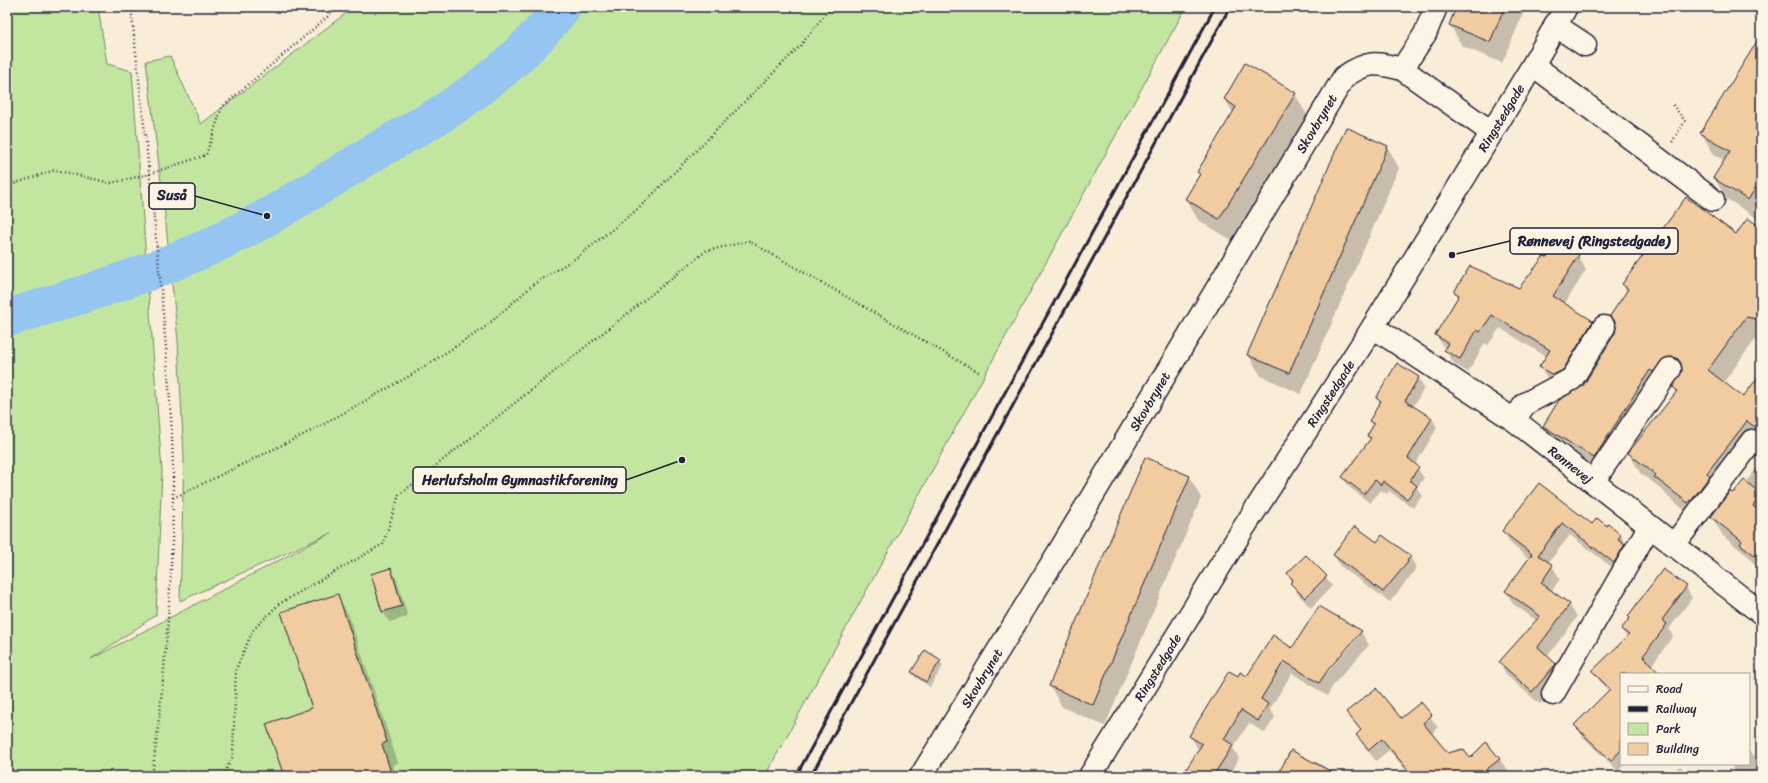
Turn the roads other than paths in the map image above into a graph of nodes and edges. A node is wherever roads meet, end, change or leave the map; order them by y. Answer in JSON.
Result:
{"nodes":[{"id":1,"x":1436,"y":7,"type":"edge"},
{"id":2,"x":1561,"y":16,"type":"edge"},
{"id":3,"x":1585,"y":45,"type":"dead end"},
{"id":4,"x":1533,"y":65,"type":"junction"},
{"id":5,"x":1402,"y":69,"type":"junction"},
{"id":6,"x":1491,"y":132,"type":"junction"},
{"id":7,"x":1714,"y":200,"type":"dead end"},
{"id":8,"x":1373,"y":327,"type":"junction"},
{"id":9,"x":1604,"y":327,"type":"dead end"},
{"id":10,"x":1670,"y":369,"type":"dead end"},
{"id":11,"x":1514,"y":420,"type":"junction"},
{"id":12,"x":1752,"y":441,"type":"dead end"},
{"id":13,"x":1592,"y":482,"type":"junction"},
{"id":14,"x":1649,"y":527,"type":"junction"},
{"id":15,"x":1673,"y":546,"type":"junction"},
{"id":16,"x":1761,"y":613,"type":"edge"},
{"id":17,"x":1553,"y":694,"type":"dead end"},
{"id":18,"x":921,"y":776,"type":"edge"},
{"id":19,"x":1090,"y":776,"type":"edge"}],
"edges":[{"from":1,"to":5,"type":"street"},
{"from":2,"to":3,"type":"street"},
{"from":2,"to":4,"type":"street","name":"Ringstedgade"},
{"from":4,"to":6,"type":"street","name":"Ringstedgade"},
{"from":4,"to":7,"type":"street"},
{"from":5,"to":6,"type":"street","name":"Skovbrynet"},
{"from":5,"to":18,"type":"street","name":"Skovbrynet"},
{"from":6,"to":8,"type":"street","name":"Ringstedgade"},
{"from":8,"to":11,"type":"street","name":"Rønnevej"},
{"from":8,"to":19,"type":"street","name":"Ringstedgade"},
{"from":9,"to":11,"type":"street"},
{"from":10,"to":13,"type":"street"},
{"from":11,"to":13,"type":"street","name":"Rønnevej"},
{"from":12,"to":15,"type":"street"},
{"from":13,"to":14,"type":"street","name":"Rønnevej"},
{"from":14,"to":15,"type":"street","name":"Rønnevej"},
{"from":14,"to":17,"type":"street"},
{"from":15,"to":16,"type":"street","name":"Rønnevej"}]}
